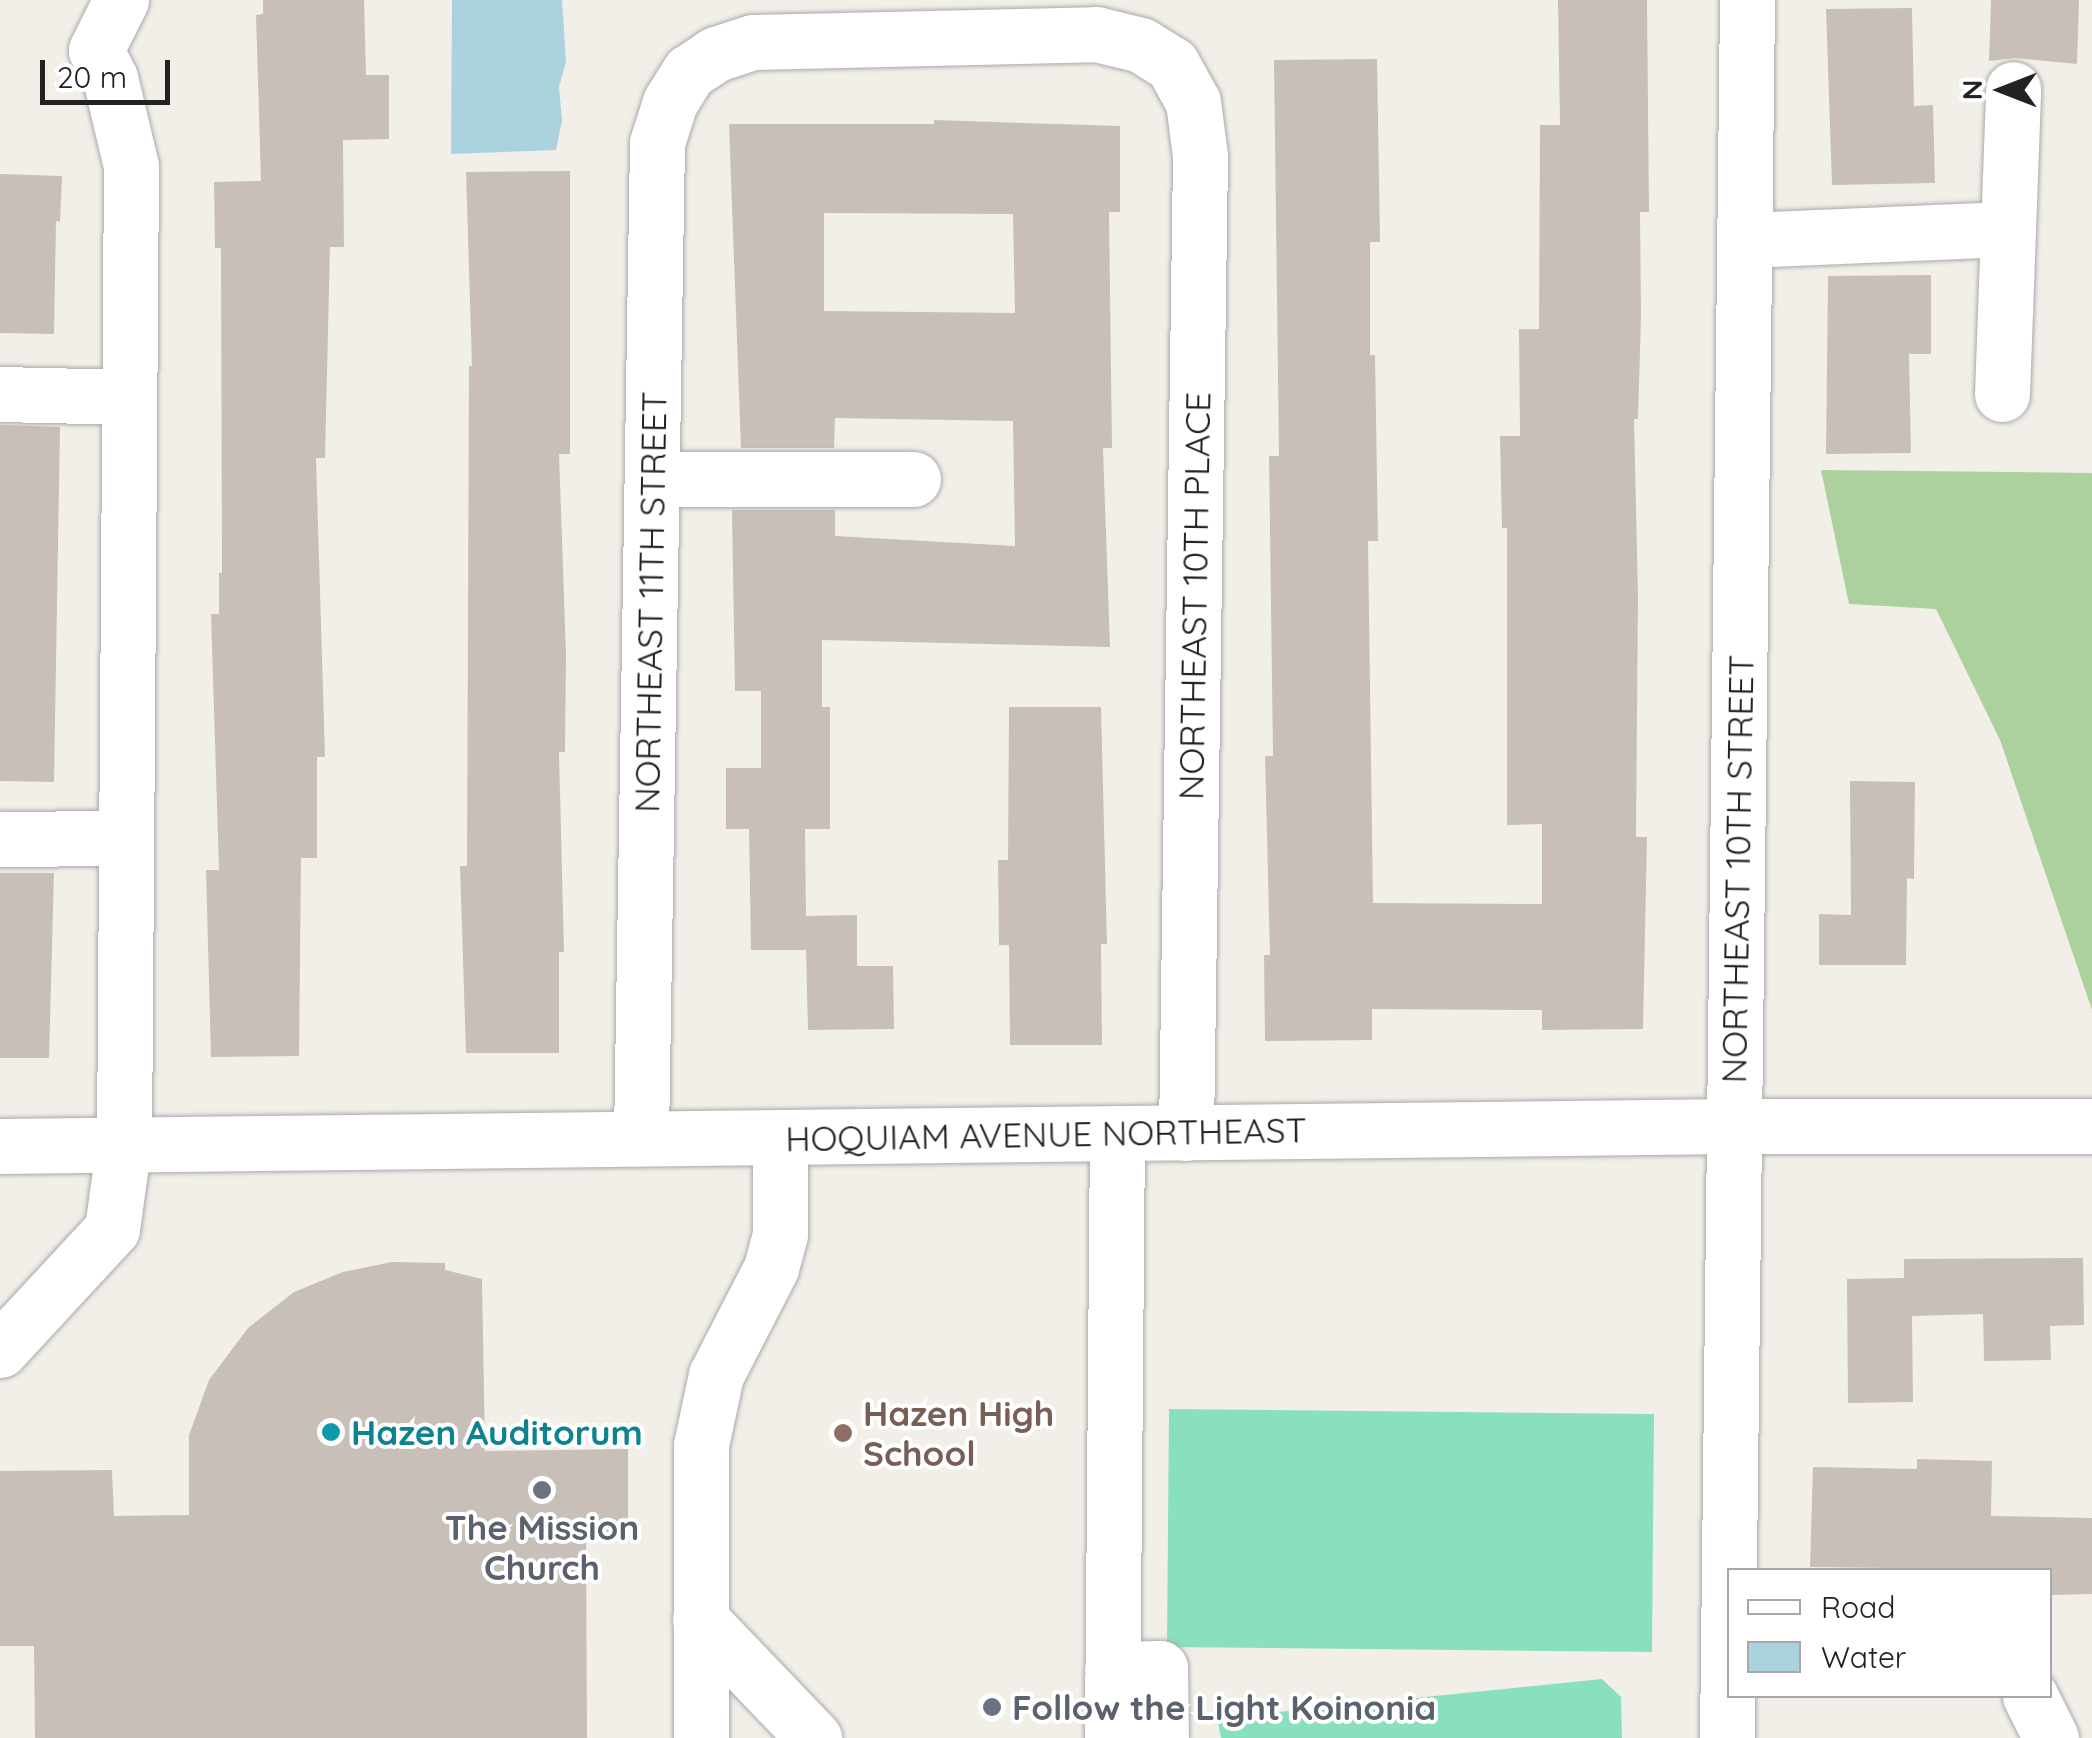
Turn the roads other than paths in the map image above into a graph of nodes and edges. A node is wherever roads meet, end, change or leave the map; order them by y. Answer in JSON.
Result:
{"nodes":[{"id":1,"x":121,"y":0,"type":"edge"},
{"id":2,"x":1747,"y":0,"type":"edge"},
{"id":3,"x":690,"y":72,"type":"joint"},
{"id":4,"x":2013,"y":89,"type":"dead end"},
{"id":5,"x":2008,"y":229,"type":"junction"},
{"id":6,"x":1744,"y":240,"type":"junction"},
{"id":7,"x":0,"y":394,"type":"edge"},
{"id":8,"x":2002,"y":394,"type":"dead end"},
{"id":9,"x":129,"y":397,"type":"junction"},
{"id":10,"x":652,"y":478,"type":"junction"},
{"id":11,"x":912,"y":478,"type":"dead end"},
{"id":12,"x":126,"y":838,"type":"junction"},
{"id":13,"x":0,"y":840,"type":"edge"},
{"id":14,"x":1734,"y":1126,"type":"junction"},
{"id":15,"x":2092,"y":1126,"type":"edge"},
{"id":16,"x":1186,"y":1133,"type":"junction"},
{"id":17,"x":1117,"y":1134,"type":"junction"},
{"id":18,"x":780,"y":1137,"type":"junction"},
{"id":19,"x":641,"y":1138,"type":"junction"},
{"id":20,"x":124,"y":1143,"type":"junction"},
{"id":21,"x":0,"y":1146,"type":"edge"},
{"id":22,"x":0,"y":1350,"type":"edge"},
{"id":23,"x":1730,"y":1568,"type":"edge"},
{"id":24,"x":700,"y":1618,"type":"junction"},
{"id":25,"x":1112,"y":1669,"type":"junction"},
{"id":26,"x":1728,"y":1698,"type":"edge"},
{"id":27,"x":2031,"y":1698,"type":"edge"},
{"id":28,"x":701,"y":1738,"type":"edge"},
{"id":29,"x":814,"y":1738,"type":"edge"},
{"id":30,"x":1112,"y":1738,"type":"edge"},
{"id":31,"x":1161,"y":1738,"type":"edge"},
{"id":32,"x":1727,"y":1738,"type":"edge"},
{"id":33,"x":2051,"y":1738,"type":"edge"}],
"edges":[{"from":1,"to":9,"type":"street"},
{"from":2,"to":6,"type":"street","name":"NORTHEAST 10TH STREET"},
{"from":3,"to":10,"type":"street","name":"NORTHEAST 11TH STREET"},
{"from":3,"to":16,"type":"street","name":"NORTHEAST 10TH PLACE"},
{"from":4,"to":5,"type":"street"},
{"from":5,"to":6,"type":"street"},
{"from":5,"to":8,"type":"street"},
{"from":6,"to":14,"type":"street","name":"NORTHEAST 10TH STREET"},
{"from":7,"to":9,"type":"street"},
{"from":9,"to":12,"type":"street"},
{"from":10,"to":11,"type":"street"},
{"from":10,"to":19,"type":"street","name":"NORTHEAST 11TH STREET"},
{"from":12,"to":13,"type":"street"},
{"from":12,"to":20,"type":"street"},
{"from":14,"to":15,"type":"street","name":"HOQUIAM AVENUE NORTHEAST"},
{"from":14,"to":16,"type":"street","name":"HOQUIAM AVENUE NORTHEAST"},
{"from":14,"to":23,"type":"street","name":"NORTHEAST 10TH STREET"},
{"from":16,"to":17,"type":"street","name":"HOQUIAM AVENUE NORTHEAST"},
{"from":17,"to":18,"type":"street","name":"HOQUIAM AVENUE NORTHEAST"},
{"from":17,"to":25,"type":"street"},
{"from":18,"to":19,"type":"street","name":"HOQUIAM AVENUE NORTHEAST"},
{"from":18,"to":24,"type":"street"},
{"from":19,"to":20,"type":"street","name":"HOQUIAM AVENUE NORTHEAST"},
{"from":20,"to":21,"type":"street","name":"HOQUIAM AVENUE NORTHEAST"},
{"from":20,"to":22,"type":"street"},
{"from":24,"to":28,"type":"street"},
{"from":24,"to":29,"type":"street"},
{"from":25,"to":30,"type":"street"},
{"from":25,"to":31,"type":"street"},
{"from":26,"to":32,"type":"street","name":"NORTHEAST 10TH STREET"},
{"from":27,"to":33,"type":"street"}]}
